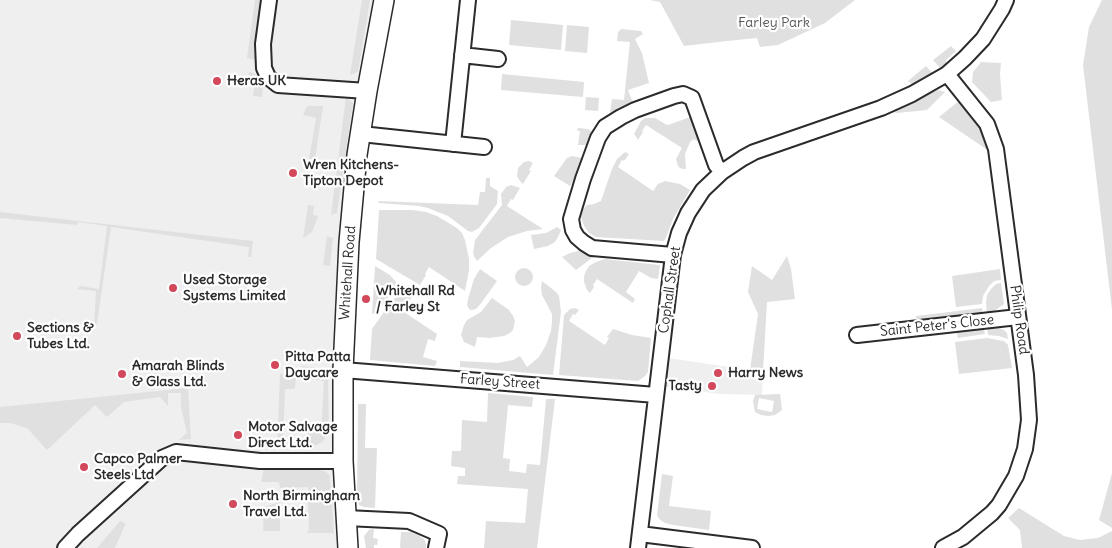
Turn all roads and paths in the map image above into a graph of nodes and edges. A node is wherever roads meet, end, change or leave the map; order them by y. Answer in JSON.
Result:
{"nodes":[{"id":1,"x":269,"y":0,"type":"edge"},
{"id":2,"x":384,"y":0,"type":"edge"},
{"id":3,"x":468,"y":0,"type":"edge"},
{"id":4,"x":1006,"y":0,"type":"edge"},
{"id":5,"x":462,"y":55,"type":"junction"},
{"id":6,"x":498,"y":59,"type":"dead end"},
{"id":7,"x":947,"y":74,"type":"junction"},
{"id":8,"x":367,"y":91,"type":"junction"},
{"id":9,"x":361,"y":134,"type":"junction"},
{"id":10,"x":453,"y":144,"type":"junction"},
{"id":11,"x":484,"y":147,"type":"dead end"},
{"id":12,"x":722,"y":172,"type":"junction"},
{"id":13,"x":673,"y":255,"type":"junction"},
{"id":14,"x":1018,"y":317,"type":"junction"},
{"id":15,"x":856,"y":335,"type":"dead end"},
{"id":16,"x":343,"y":370,"type":"junction"},
{"id":17,"x":656,"y":394,"type":"junction"},
{"id":18,"x":343,"y":461,"type":"junction"},
{"id":19,"x":346,"y":518,"type":"junction"},
{"id":20,"x":640,"y":534,"type":"junction"},
{"id":21,"x":65,"y":548,"type":"edge"},
{"id":22,"x":348,"y":548,"type":"edge"},
{"id":23,"x":436,"y":548,"type":"edge"},
{"id":24,"x":638,"y":548,"type":"edge"},
{"id":25,"x":752,"y":548,"type":"edge"},
{"id":26,"x":943,"y":548,"type":"edge"}],
"edges":[{"from":1,"to":8,"type":"street"},
{"from":2,"to":8,"type":"main road","name":"Whitehall Road"},
{"from":3,"to":5,"type":"street"},
{"from":4,"to":7,"type":"street","name":"Cophall Street"},
{"from":5,"to":6,"type":"street"},
{"from":5,"to":10,"type":"street"},
{"from":7,"to":12,"type":"street","name":"Cophall Street"},
{"from":7,"to":14,"type":"street","name":"Philip Road"},
{"from":8,"to":9,"type":"main road","name":"Whitehall Road"},
{"from":9,"to":10,"type":"street"},
{"from":9,"to":16,"type":"main road","name":"Whitehall Road"},
{"from":10,"to":11,"type":"street"},
{"from":12,"to":13,"type":"street","name":"Cophall Street"},
{"from":12,"to":13,"type":"street"},
{"from":13,"to":17,"type":"street","name":"Cophall Street"},
{"from":14,"to":15,"type":"street","name":"Saint Peter's Close"},
{"from":14,"to":26,"type":"street","name":"Philip Road"},
{"from":16,"to":17,"type":"street","name":"Farley Street"},
{"from":16,"to":18,"type":"main road","name":"Whitehall Road"},
{"from":17,"to":20,"type":"street","name":"Cophall Street"},
{"from":18,"to":19,"type":"main road","name":"Whitehall Road"},
{"from":18,"to":21,"type":"street"},
{"from":19,"to":22,"type":"main road","name":"Whitehall Road"},
{"from":19,"to":23,"type":"street"},
{"from":20,"to":24,"type":"street","name":"Cophall Street"},
{"from":20,"to":25,"type":"street"}]}
